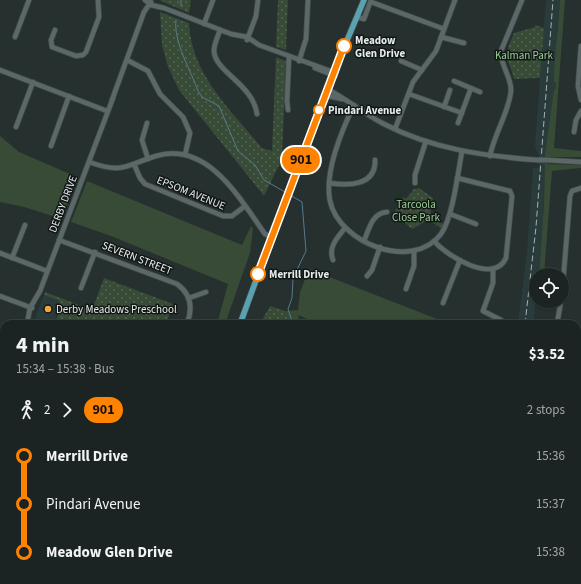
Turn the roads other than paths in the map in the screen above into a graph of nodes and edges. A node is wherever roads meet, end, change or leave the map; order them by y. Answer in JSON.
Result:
{"nodes":[{"id":1,"x":29,"y":0,"type":"edge"},
{"id":2,"x":98,"y":0,"type":"edge"},
{"id":3,"x":213,"y":0,"type":"edge"},
{"id":4,"x":258,"y":0,"type":"edge"},
{"id":5,"x":308,"y":0,"type":"edge"},
{"id":6,"x":364,"y":0,"type":"edge"},
{"id":7,"x":455,"y":0,"type":"edge"},
{"id":8,"x":522,"y":0,"type":"edge"},
{"id":9,"x":371,"y":1,"type":"edge"},
{"id":10,"x":148,"y":2,"type":"edge"},
{"id":11,"x":357,"y":17,"type":"junction"},
{"id":12,"x":204,"y":24,"type":"junction"},
{"id":13,"x":444,"y":29,"type":"junction"},
{"id":14,"x":55,"y":30,"type":"dead end"},
{"id":15,"x":220,"y":30,"type":"junction"},
{"id":16,"x":15,"y":37,"type":"dead end"},
{"id":17,"x":441,"y":37,"type":"junction"},
{"id":18,"x":248,"y":38,"type":"junction"},
{"id":19,"x":464,"y":43,"type":"dead end"},
{"id":20,"x":581,"y":46,"type":"edge"},
{"id":21,"x":289,"y":57,"type":"junction"},
{"id":22,"x":127,"y":61,"type":"junction"},
{"id":23,"x":299,"y":61,"type":"junction"},
{"id":24,"x":401,"y":61,"type":"dead end"},
{"id":25,"x":0,"y":70,"type":"edge"},
{"id":26,"x":422,"y":70,"type":"junction"},
{"id":27,"x":334,"y":74,"type":"junction"},
{"id":28,"x":454,"y":81,"type":"dead end"},
{"id":29,"x":33,"y":82,"type":"junction"},
{"id":30,"x":471,"y":88,"type":"junction"},
{"id":31,"x":450,"y":90,"type":"dead end"},
{"id":32,"x":327,"y":92,"type":"junction"},
{"id":33,"x":480,"y":92,"type":"dead end"},
{"id":34,"x":409,"y":94,"type":"junction"},
{"id":35,"x":69,"y":96,"type":"junction"},
{"id":36,"x":581,"y":100,"type":"edge"},
{"id":37,"x":354,"y":104,"type":"junction"},
{"id":38,"x":444,"y":107,"type":"junction"},
{"id":39,"x":106,"y":110,"type":"junction"},
{"id":40,"x":288,"y":110,"type":"dead end"},
{"id":41,"x":581,"y":111,"type":"edge"},
{"id":42,"x":257,"y":114,"type":"dead end"},
{"id":43,"x":462,"y":114,"type":"junction"},
{"id":44,"x":147,"y":123,"type":"dead end"},
{"id":45,"x":458,"y":123,"type":"dead end"},
{"id":46,"x":16,"y":127,"type":"dead end"},
{"id":47,"x":395,"y":129,"type":"junction"},
{"id":48,"x":574,"y":132,"type":"dead end"},
{"id":49,"x":426,"y":141,"type":"junction"},
{"id":50,"x":51,"y":146,"type":"dead end"},
{"id":51,"x":462,"y":151,"type":"junction"},
{"id":52,"x":185,"y":155,"type":"junction"},
{"id":53,"x":489,"y":156,"type":"junction"},
{"id":54,"x":148,"y":159,"type":"junction"},
{"id":55,"x":376,"y":160,"type":"dead end"},
{"id":56,"x":581,"y":161,"type":"edge"},
{"id":57,"x":89,"y":162,"type":"junction"},
{"id":58,"x":134,"y":164,"type":"junction"},
{"id":59,"x":457,"y":178,"type":"junction"},
{"id":60,"x":329,"y":183,"type":"junction"},
{"id":61,"x":415,"y":183,"type":"dead end"},
{"id":62,"x":581,"y":188,"type":"edge"},
{"id":63,"x":245,"y":206,"type":"junction"},
{"id":64,"x":387,"y":212,"type":"dead end"},
{"id":65,"x":450,"y":214,"type":"junction"},
{"id":66,"x":476,"y":224,"type":"dead end"},
{"id":67,"x":24,"y":225,"type":"dead end"},
{"id":68,"x":345,"y":228,"type":"junction"},
{"id":69,"x":272,"y":235,"type":"junction"},
{"id":70,"x":59,"y":239,"type":"junction"},
{"id":71,"x":364,"y":241,"type":"junction"},
{"id":72,"x":434,"y":241,"type":"junction"},
{"id":73,"x":380,"y":247,"type":"junction"},
{"id":74,"x":414,"y":251,"type":"junction"},
{"id":75,"x":95,"y":252,"type":"junction"},
{"id":76,"x":0,"y":253,"type":"edge"},
{"id":77,"x":12,"y":258,"type":"junction"},
{"id":78,"x":333,"y":260,"type":"dead end"},
{"id":79,"x":460,"y":260,"type":"junction"},
{"id":80,"x":564,"y":268,"type":"edge"},
{"id":81,"x":493,"y":270,"type":"junction"},
{"id":82,"x":47,"y":271,"type":"junction"},
{"id":83,"x":367,"y":276,"type":"dead end"},
{"id":84,"x":81,"y":288,"type":"dead end"},
{"id":85,"x":406,"y":289,"type":"dead end"},
{"id":86,"x":206,"y":292,"type":"dead end"},
{"id":87,"x":0,"y":296,"type":"edge"},
{"id":88,"x":189,"y":298,"type":"junction"},
{"id":89,"x":443,"y":303,"type":"dead end"},
{"id":90,"x":31,"y":308,"type":"junction"},
{"id":91,"x":560,"y":308,"type":"edge"},
{"id":92,"x":30,"y":320,"type":"edge"},
{"id":93,"x":189,"y":320,"type":"edge"},
{"id":94,"x":240,"y":320,"type":"edge"},
{"id":95,"x":500,"y":320,"type":"dead end"},
{"id":96,"x":558,"y":320,"type":"edge"}],
"edges":[{"from":1,"to":16,"type":"street"},
{"from":2,"to":14,"type":"street"},
{"from":3,"to":12,"type":"street"},
{"from":4,"to":18,"type":"street"},
{"from":5,"to":23,"type":"street"},
{"from":6,"to":11,"type":"main road"},
{"from":7,"to":13,"type":"street"},
{"from":8,"to":53,"type":"street"},
{"from":9,"to":11,"type":"street"},
{"from":9,"to":13,"type":"street"},
{"from":10,"to":12,"type":"street"},
{"from":10,"to":22,"type":"street","name":"DERBY DRIVE"},
{"from":11,"to":27,"type":"main road"},
{"from":12,"to":15,"type":"street"},
{"from":13,"to":17,"type":"street"},
{"from":15,"to":18,"type":"street"},
{"from":15,"to":42,"type":"street"},
{"from":17,"to":19,"type":"street"},
{"from":17,"to":26,"type":"street"},
{"from":18,"to":21,"type":"street"},
{"from":20,"to":36,"type":"street"},
{"from":21,"to":23,"type":"street"},
{"from":21,"to":40,"type":"street"},
{"from":22,"to":39,"type":"street","name":"DERBY DRIVE"},
{"from":22,"to":52,"type":"street"},
{"from":23,"to":27,"type":"street"},
{"from":24,"to":26,"type":"street"},
{"from":25,"to":29,"type":"street"},
{"from":26,"to":34,"type":"street"},
{"from":27,"to":32,"type":"main road"},
{"from":28,"to":30,"type":"street"},
{"from":29,"to":35,"type":"street"},
{"from":29,"to":46,"type":"street"},
{"from":30,"to":33,"type":"street"},
{"from":30,"to":43,"type":"street"},
{"from":31,"to":38,"type":"street"},
{"from":32,"to":37,"type":"street"},
{"from":32,"to":69,"type":"main road"},
{"from":34,"to":38,"type":"street"},
{"from":34,"to":47,"type":"street"},
{"from":35,"to":39,"type":"street"},
{"from":35,"to":50,"type":"street"},
{"from":37,"to":47,"type":"street"},
{"from":37,"to":60,"type":"street"},
{"from":38,"to":43,"type":"street"},
{"from":39,"to":57,"type":"street","name":"DERBY DRIVE"},
{"from":41,"to":48,"type":"street"},
{"from":43,"to":45,"type":"street"},
{"from":44,"to":54,"type":"street"},
{"from":47,"to":49,"type":"street"},
{"from":49,"to":51,"type":"street"},
{"from":49,"to":61,"type":"street"},
{"from":51,"to":53,"type":"street"},
{"from":51,"to":59,"type":"street"},
{"from":52,"to":54,"type":"street"},
{"from":52,"to":63,"type":"street"},
{"from":53,"to":56,"type":"street","bridge":true},
{"from":54,"to":58,"type":"street"},
{"from":55,"to":60,"type":"street"},
{"from":57,"to":58,"type":"street"},
{"from":57,"to":70,"type":"street","name":"DERBY DRIVE"},
{"from":58,"to":63,"type":"street","name":"EPSOM AVENUE"},
{"from":59,"to":65,"type":"street"},
{"from":59,"to":81,"type":"street"},
{"from":60,"to":68,"type":"street"},
{"from":62,"to":80,"type":"street"},
{"from":63,"to":69,"type":"street"},
{"from":64,"to":71,"type":"street"},
{"from":65,"to":66,"type":"street"},
{"from":65,"to":72,"type":"street"},
{"from":67,"to":77,"type":"street"},
{"from":68,"to":71,"type":"street"},
{"from":68,"to":78,"type":"street"},
{"from":69,"to":94,"type":"main road"},
{"from":70,"to":75,"type":"street","name":"SEVERN STREET"},
{"from":70,"to":82,"type":"street","name":"DERBY DRIVE"},
{"from":71,"to":73,"type":"street"},
{"from":72,"to":74,"type":"street"},
{"from":72,"to":79,"type":"street"},
{"from":73,"to":74,"type":"street"},
{"from":73,"to":83,"type":"street"},
{"from":74,"to":85,"type":"street"},
{"from":75,"to":84,"type":"street"},
{"from":75,"to":88,"type":"street","name":"SEVERN STREET"},
{"from":76,"to":77,"type":"street"},
{"from":77,"to":82,"type":"street"},
{"from":79,"to":81,"type":"street"},
{"from":79,"to":89,"type":"street"},
{"from":81,"to":95,"type":"street"},
{"from":82,"to":90,"type":"street","name":"DERBY DRIVE"},
{"from":86,"to":88,"type":"street"},
{"from":87,"to":90,"type":"street"},
{"from":88,"to":93,"type":"street"},
{"from":90,"to":92,"type":"street","name":"DERBY DRIVE"},
{"from":91,"to":96,"type":"street"}]}
